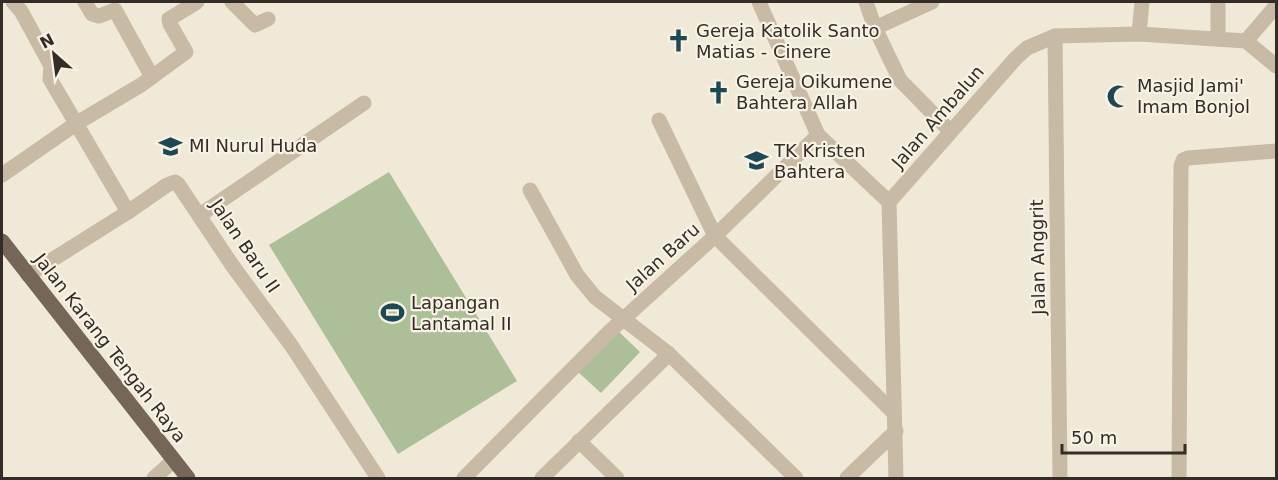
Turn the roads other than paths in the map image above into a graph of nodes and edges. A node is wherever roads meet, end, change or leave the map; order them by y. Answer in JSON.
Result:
{"nodes":[{"id":1,"x":13,"y":2,"type":"edge"},
{"id":2,"x":85,"y":2,"type":"edge"},
{"id":3,"x":197,"y":2,"type":"edge"},
{"id":4,"x":232,"y":2,"type":"edge"},
{"id":5,"x":759,"y":2,"type":"edge"},
{"id":6,"x":866,"y":2,"type":"edge"},
{"id":7,"x":932,"y":2,"type":"edge"},
{"id":8,"x":1142,"y":2,"type":"edge"},
{"id":9,"x":1218,"y":2,"type":"edge"},
{"id":10,"x":1276,"y":6,"type":"edge"},
{"id":11,"x":268,"y":20,"type":"dead end"},
{"id":12,"x":874,"y":28,"type":"junction"},
{"id":13,"x":1139,"y":34,"type":"junction"},
{"id":14,"x":1055,"y":36,"type":"junction"},
{"id":15,"x":1218,"y":39,"type":"junction"},
{"id":16,"x":1246,"y":41,"type":"junction"},
{"id":17,"x":1276,"y":66,"type":"edge"},
{"id":18,"x":152,"y":77,"type":"junction"},
{"id":19,"x":364,"y":103,"type":"dead end"},
{"id":20,"x":658,"y":120,"type":"dead end"},
{"id":21,"x":77,"y":123,"type":"junction"},
{"id":22,"x":950,"y":131,"type":"junction"},
{"id":23,"x":818,"y":135,"type":"junction"},
{"id":24,"x":1276,"y":151,"type":"edge"},
{"id":25,"x":2,"y":175,"type":"edge"},
{"id":26,"x":530,"y":190,"type":"dead end"},
{"id":27,"x":890,"y":202,"type":"junction"},
{"id":28,"x":128,"y":212,"type":"junction"},
{"id":29,"x":200,"y":215,"type":"junction"},
{"id":30,"x":715,"y":236,"type":"junction"},
{"id":31,"x":2,"y":241,"type":"edge"},
{"id":32,"x":28,"y":275,"type":"junction"},
{"id":33,"x":623,"y":319,"type":"junction"},
{"id":34,"x":669,"y":354,"type":"junction"},
{"id":35,"x":894,"y":413,"type":"junction"},
{"id":36,"x":896,"y":431,"type":"junction"},
{"id":37,"x":579,"y":441,"type":"junction"},
{"id":38,"x":174,"y":460,"type":"junction"},
{"id":39,"x":154,"y":478,"type":"edge"},
{"id":40,"x":188,"y":478,"type":"edge"},
{"id":41,"x":378,"y":478,"type":"edge"},
{"id":42,"x":464,"y":478,"type":"edge"},
{"id":43,"x":542,"y":478,"type":"edge"},
{"id":44,"x":617,"y":478,"type":"edge"},
{"id":45,"x":796,"y":478,"type":"edge"},
{"id":46,"x":847,"y":478,"type":"edge"},
{"id":47,"x":896,"y":478,"type":"edge"},
{"id":48,"x":1060,"y":478,"type":"edge"},
{"id":49,"x":1179,"y":478,"type":"edge"}],
"edges":[{"from":1,"to":21,"type":"street"},
{"from":2,"to":18,"type":"street"},
{"from":3,"to":18,"type":"street"},
{"from":4,"to":11,"type":"street"},
{"from":5,"to":23,"type":"street"},
{"from":6,"to":12,"type":"street"},
{"from":7,"to":12,"type":"street"},
{"from":8,"to":13,"type":"street"},
{"from":9,"to":15,"type":"street"},
{"from":10,"to":16,"type":"street"},
{"from":12,"to":22,"type":"street"},
{"from":13,"to":14,"type":"street","name":"Jalan Ambalun"},
{"from":13,"to":15,"type":"street","name":"Jalan Ambalun"},
{"from":14,"to":22,"type":"street","name":"Jalan Ambalun"},
{"from":14,"to":48,"type":"street","name":"Jalan Anggrit"},
{"from":15,"to":16,"type":"street","name":"Jalan Ambalun"},
{"from":16,"to":17,"type":"street"},
{"from":18,"to":21,"type":"street"},
{"from":19,"to":29,"type":"street"},
{"from":20,"to":30,"type":"street"},
{"from":21,"to":25,"type":"street"},
{"from":21,"to":28,"type":"street"},
{"from":22,"to":27,"type":"street","name":"Jalan Ambalun"},
{"from":23,"to":27,"type":"street"},
{"from":23,"to":30,"type":"street","name":"Jalan Baru"},
{"from":24,"to":49,"type":"street"},
{"from":26,"to":33,"type":"street"},
{"from":27,"to":35,"type":"street"},
{"from":28,"to":29,"type":"street","name":"Jalan Baru II"},
{"from":28,"to":32,"type":"street","name":"Jalan Baru II"},
{"from":29,"to":41,"type":"street","name":"Jalan Baru II"},
{"from":30,"to":33,"type":"street","name":"Jalan Baru"},
{"from":30,"to":35,"type":"street"},
{"from":31,"to":32,"type":"main road","name":"Jalan Karang Tengah Raya"},
{"from":32,"to":38,"type":"main road","name":"Jalan Karang Tengah Raya"},
{"from":33,"to":34,"type":"street"},
{"from":33,"to":42,"type":"street","name":"Jalan Baru"},
{"from":34,"to":37,"type":"street"},
{"from":34,"to":45,"type":"street"},
{"from":35,"to":36,"type":"street"},
{"from":36,"to":46,"type":"street"},
{"from":36,"to":47,"type":"street"},
{"from":37,"to":43,"type":"street"},
{"from":37,"to":44,"type":"street"},
{"from":38,"to":39,"type":"street"},
{"from":38,"to":40,"type":"main road","name":"Jalan Karang Tengah Raya"}]}
